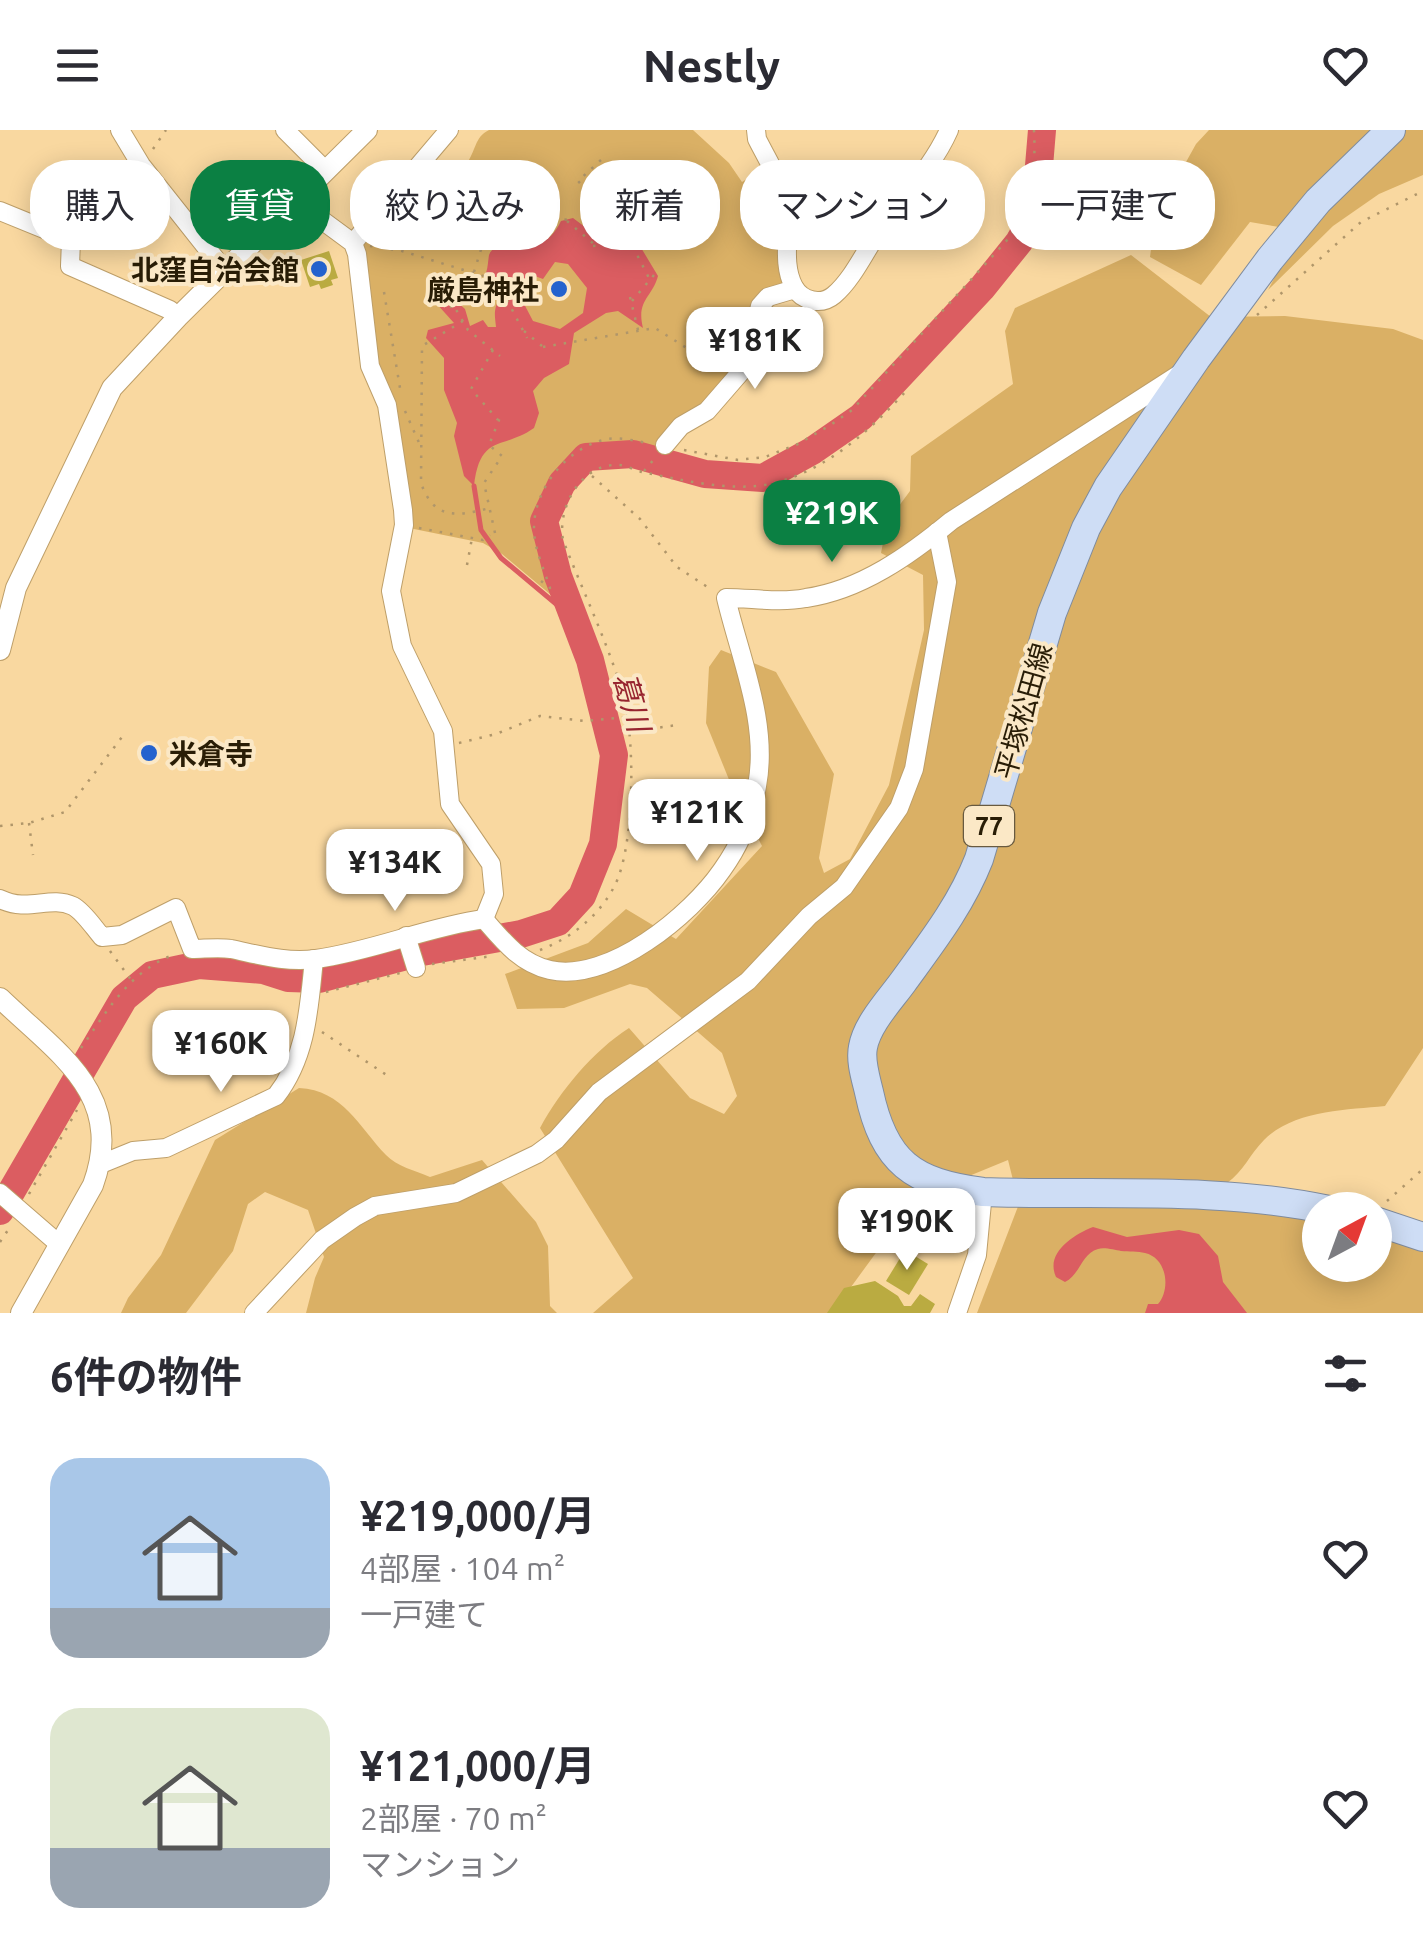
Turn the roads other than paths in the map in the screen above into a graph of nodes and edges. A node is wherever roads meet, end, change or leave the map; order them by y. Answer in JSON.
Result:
{"nodes":[{"id":1,"x":120,"y":130,"type":"edge"},
{"id":2,"x":286,"y":130,"type":"edge"},
{"id":3,"x":367,"y":130,"type":"edge"},
{"id":4,"x":449,"y":130,"type":"edge"},
{"id":5,"x":756,"y":130,"type":"edge"},
{"id":6,"x":949,"y":130,"type":"edge"},
{"id":7,"x":1391,"y":130,"type":"edge"},
{"id":8,"x":315,"y":160,"type":"edge"},
{"id":9,"x":422,"y":160,"type":"edge"},
{"id":10,"x":330,"y":167,"type":"edge"},
{"id":11,"x":0,"y":210,"type":"edge"},
{"id":12,"x":30,"y":223,"type":"edge"},
{"id":13,"x":71,"y":250,"type":"edge"},
{"id":14,"x":246,"y":250,"type":"edge"},
{"id":15,"x":362,"y":250,"type":"edge"},
{"id":16,"x":225,"y":271,"type":"junction"},
{"id":17,"x":794,"y":289,"type":"junction"},
{"id":18,"x":178,"y":317,"type":"junction"},
{"id":19,"x":1190,"y":368,"type":"junction"},
{"id":20,"x":665,"y":445,"type":"road end"},
{"id":21,"x":937,"y":532,"type":"junction"},
{"id":22,"x":0,"y":650,"type":"edge"},
{"id":23,"x":0,"y":899,"type":"edge"},
{"id":24,"x":488,"y":923,"type":"junction"},
{"id":25,"x":406,"y":936,"type":"junction"},
{"id":26,"x":314,"y":962,"type":"junction"},
{"id":27,"x":416,"y":968,"type":"road end"},
{"id":28,"x":0,"y":998,"type":"edge"},
{"id":29,"x":101,"y":1164,"type":"junction"},
{"id":30,"x":983,"y":1192,"type":"junction"},
{"id":31,"x":0,"y":1193,"type":"edge"},
{"id":32,"x":1302,"y":1204,"type":"edge"},
{"id":33,"x":1392,"y":1218,"type":"edge"},
{"id":34,"x":1423,"y":1238,"type":"edge"},
{"id":35,"x":60,"y":1245,"type":"junction"},
{"id":36,"x":21,"y":1313,"type":"edge"},
{"id":37,"x":254,"y":1313,"type":"edge"},
{"id":38,"x":957,"y":1313,"type":"edge"}],
"edges":[{"from":1,"to":16,"type":"street"},
{"from":2,"to":8,"type":"street"},
{"from":3,"to":10,"type":"street"},
{"from":4,"to":9,"type":"street"},
{"from":5,"to":17,"type":"street"},
{"from":6,"to":17,"type":"street"},
{"from":7,"to":19,"type":"main road","name":"平塚松田線","number":"77"},
{"from":11,"to":12,"type":"street"},
{"from":13,"to":18,"type":"street"},
{"from":14,"to":16,"type":"street"},
{"from":15,"to":24,"type":"street"},
{"from":16,"to":18,"type":"street"},
{"from":17,"to":20,"type":"street"},
{"from":18,"to":22,"type":"street"},
{"from":19,"to":21,"type":"street"},
{"from":19,"to":30,"type":"main road","name":"平塚松田線","number":"77"},
{"from":21,"to":24,"type":"street"},
{"from":21,"to":37,"type":"street"},
{"from":23,"to":26,"type":"street"},
{"from":24,"to":25,"type":"street"},
{"from":25,"to":26,"type":"street"},
{"from":25,"to":27,"type":"street"},
{"from":26,"to":29,"type":"street"},
{"from":28,"to":29,"type":"street"},
{"from":29,"to":35,"type":"street"},
{"from":30,"to":32,"type":"main road","name":"平塚松田線","number":"77"},
{"from":30,"to":38,"type":"street"},
{"from":31,"to":35,"type":"street"},
{"from":33,"to":34,"type":"main road"},
{"from":35,"to":36,"type":"street"}]}
